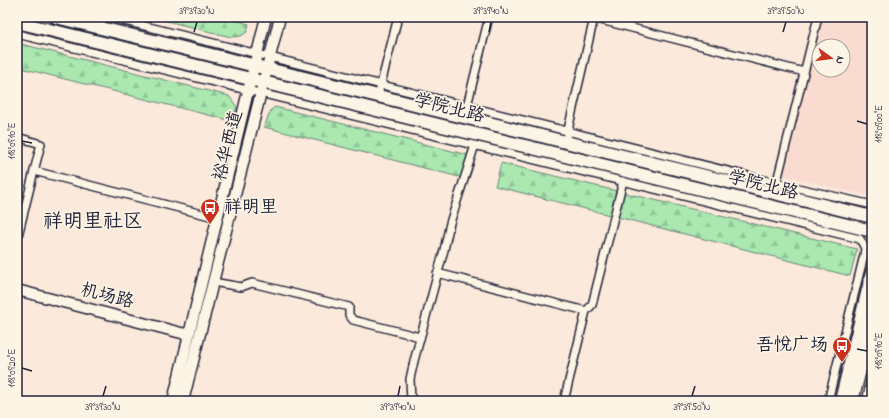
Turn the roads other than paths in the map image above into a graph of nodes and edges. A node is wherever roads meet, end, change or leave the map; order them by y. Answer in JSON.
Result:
{"nodes":[{"id":1,"x":56,"y":17,"type":"edge"},
{"id":2,"x":109,"y":17,"type":"edge"},
{"id":3,"x":266,"y":17,"type":"edge"},
{"id":4,"x":280,"y":17,"type":"edge"},
{"id":5,"x":398,"y":17,"type":"edge"},
{"id":6,"x":489,"y":17,"type":"edge"},
{"id":7,"x":818,"y":17,"type":"edge"},
{"id":8,"x":591,"y":18,"type":"edge"},
{"id":9,"x":17,"y":22,"type":"edge"},
{"id":10,"x":100,"y":22,"type":"edge"},
{"id":11,"x":17,"y":34,"type":"edge"},
{"id":12,"x":258,"y":54,"type":"junction"},
{"id":13,"x":270,"y":57,"type":"junction"},
{"id":14,"x":255,"y":66,"type":"junction"},
{"id":15,"x":267,"y":69,"type":"junction"},
{"id":16,"x":804,"y":72,"type":"junction"},
{"id":17,"x":250,"y":84,"type":"junction"},
{"id":18,"x":381,"y":84,"type":"junction"},
{"id":19,"x":262,"y":87,"type":"junction"},
{"id":20,"x":378,"y":96,"type":"junction"},
{"id":21,"x":465,"y":112,"type":"junction"},
{"id":22,"x":17,"y":137,"type":"edge"},
{"id":23,"x":566,"y":137,"type":"junction"},
{"id":24,"x":475,"y":146,"type":"junction"},
{"id":25,"x":560,"y":161,"type":"junction"},
{"id":26,"x":34,"y":172,"type":"junction"},
{"id":27,"x":623,"y":182,"type":"junction"},
{"id":28,"x":775,"y":188,"type":"junction"},
{"id":29,"x":872,"y":203,"type":"edge"},
{"id":30,"x":872,"y":217,"type":"edge"},
{"id":31,"x":218,"y":218,"type":"junction"},
{"id":32,"x":872,"y":231,"type":"edge"},
{"id":33,"x":17,"y":240,"type":"edge"},
{"id":34,"x":437,"y":273,"type":"junction"},
{"id":35,"x":872,"y":274,"type":"edge"},
{"id":36,"x":208,"y":280,"type":"junction"},
{"id":37,"x":17,"y":290,"type":"edge"},
{"id":38,"x":586,"y":311,"type":"junction"},
{"id":39,"x":872,"y":323,"type":"edge"},
{"id":40,"x":189,"y":335,"type":"junction"},
{"id":41,"x":420,"y":337,"type":"junction"},
{"id":42,"x":872,"y":375,"type":"edge"},
{"id":43,"x":173,"y":401,"type":"edge"},
{"id":44,"x":183,"y":401,"type":"edge"},
{"id":45,"x":411,"y":401,"type":"edge"},
{"id":46,"x":564,"y":401,"type":"edge"},
{"id":47,"x":828,"y":401,"type":"edge"},
{"id":48,"x":841,"y":401,"type":"edge"},
{"id":49,"x":853,"y":401,"type":"edge"},
{"id":50,"x":866,"y":401,"type":"edge"}],
"edges":[{"from":1,"to":10,"type":"main road","name":"学院北路"},
{"from":2,"to":12,"type":"street"},
{"from":3,"to":12,"type":"main road","name":"裕华西道"},
{"from":4,"to":13,"type":"main road","name":"裕华西道"},
{"from":5,"to":18,"type":"street"},
{"from":6,"to":21,"type":"street"},
{"from":7,"to":16,"type":"street"},
{"from":8,"to":16,"type":"street"},
{"from":8,"to":23,"type":"street"},
{"from":9,"to":17,"type":"main road","name":"学院北路"},
{"from":10,"to":14,"type":"main road","name":"学院北路"},
{"from":11,"to":17,"type":"street"},
{"from":12,"to":13,"type":"street"},
{"from":12,"to":14,"type":"main road","name":"裕华西道"},
{"from":13,"to":15,"type":"main road","name":"裕华西道"},
{"from":13,"to":18,"type":"street"},
{"from":14,"to":15,"type":"main road","name":"学院北路"},
{"from":14,"to":17,"type":"main road","name":"裕华西道"},
{"from":15,"to":19,"type":"main road","name":"裕华西道"},
{"from":15,"to":20,"type":"main road","name":"学院北路"},
{"from":16,"to":28,"type":"street"},
{"from":17,"to":19,"type":"main road","name":"学院北路"},
{"from":17,"to":31,"type":"main road","name":"裕华西道"},
{"from":18,"to":20,"type":"street"},
{"from":18,"to":21,"type":"street"},
{"from":19,"to":24,"type":"street"},
{"from":19,"to":25,"type":"main road","name":"学院北路"},
{"from":19,"to":36,"type":"main road","name":"裕华西道"},
{"from":20,"to":21,"type":"main road","name":"学院北路"},
{"from":21,"to":23,"type":"main road","name":"学院北路"},
{"from":22,"to":26,"type":"street"},
{"from":23,"to":25,"type":"main road"},
{"from":23,"to":28,"type":"main road","name":"学院北路"},
{"from":24,"to":25,"type":"street"},
{"from":24,"to":34,"type":"street"},
{"from":25,"to":27,"type":"street"},
{"from":25,"to":32,"type":"main road","name":"学院北路"},
{"from":26,"to":31,"type":"street"},
{"from":26,"to":33,"type":"street"},
{"from":27,"to":38,"type":"street"},
{"from":27,"to":47,"type":"street"},
{"from":28,"to":29,"type":"street"},
{"from":28,"to":30,"type":"main road","name":"学院北路"},
{"from":31,"to":36,"type":"main road","name":"裕华西道"},
{"from":34,"to":38,"type":"street"},
{"from":34,"to":41,"type":"street"},
{"from":35,"to":48,"type":"main road"},
{"from":36,"to":40,"type":"main road","name":"裕华西道"},
{"from":36,"to":41,"type":"street"},
{"from":36,"to":44,"type":"main road","name":"裕华西道"},
{"from":37,"to":40,"type":"main road","name":"机场路"},
{"from":38,"to":46,"type":"street"},
{"from":39,"to":49,"type":"main road"},
{"from":40,"to":43,"type":"main road","name":"裕华西道"},
{"from":41,"to":45,"type":"street"},
{"from":42,"to":50,"type":"street"}]}
